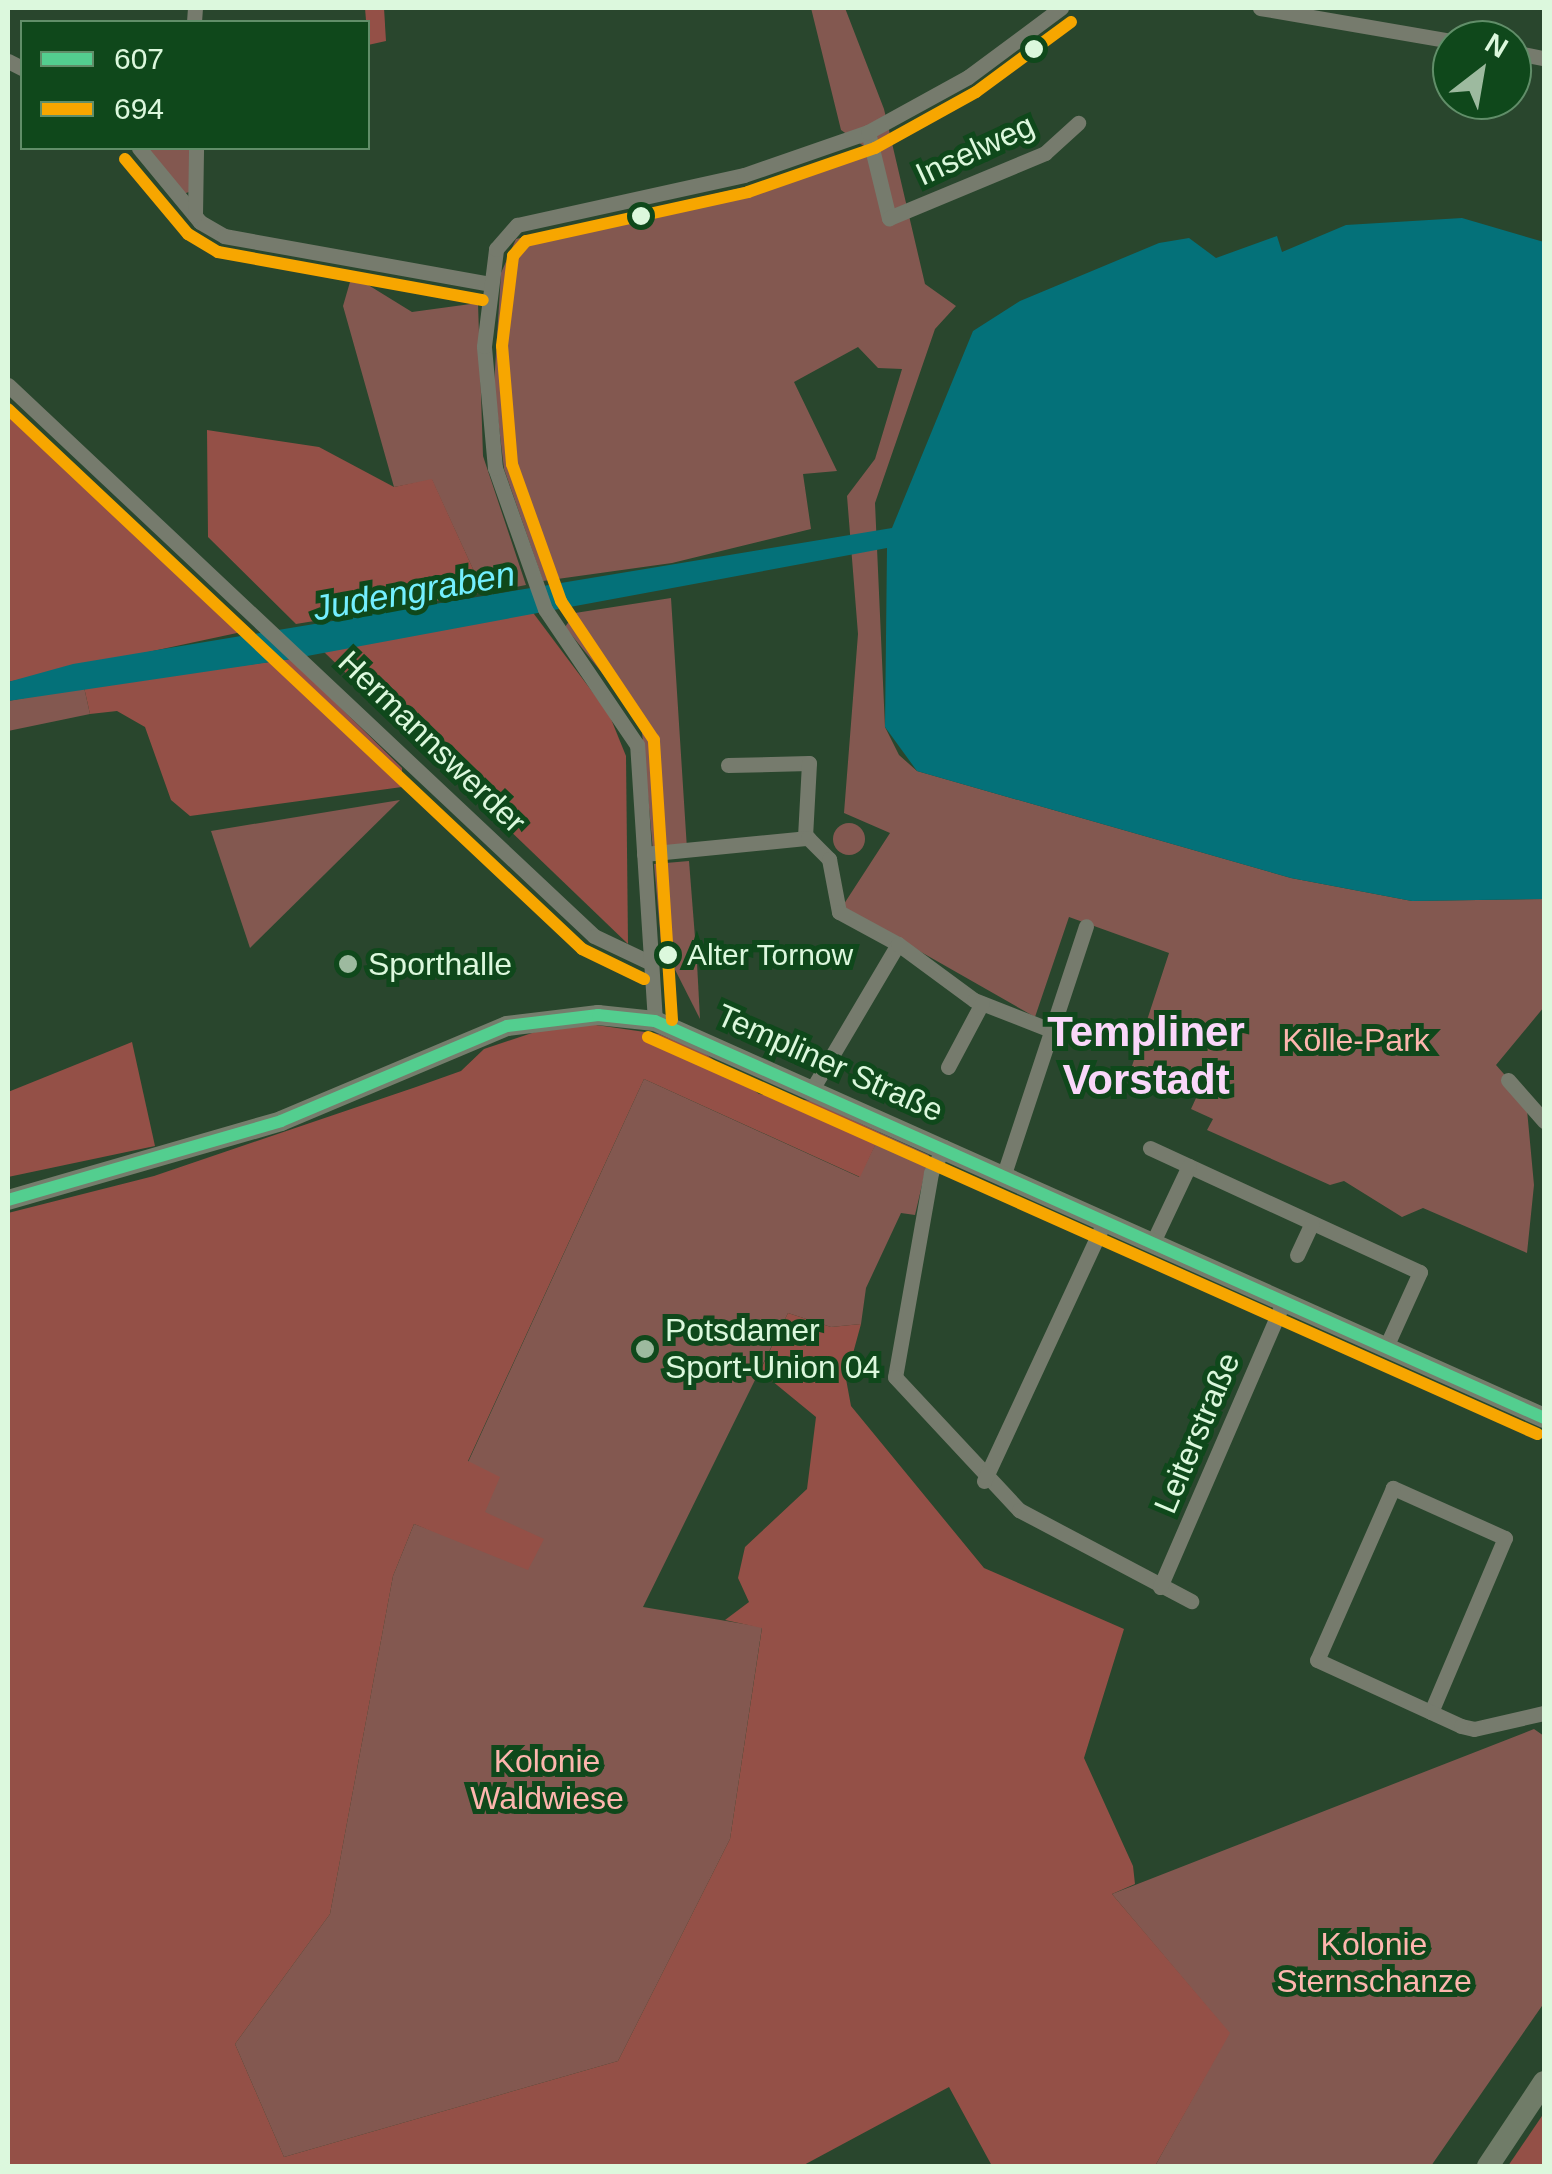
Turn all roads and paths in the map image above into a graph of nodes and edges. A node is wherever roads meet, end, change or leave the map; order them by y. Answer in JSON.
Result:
{"nodes":[{"id":1,"x":1060,"y":8,"type":"edge"},
{"id":2,"x":1260,"y":8,"type":"edge"},
{"id":3,"x":1432,"y":38,"type":"edge"},
{"id":4,"x":1078,"y":123,"type":"dead end"},
{"id":5,"x":868,"y":132,"type":"junction"},
{"id":6,"x":140,"y":150,"type":"edge"},
{"id":7,"x":196,"y":150,"type":"edge"},
{"id":8,"x":196,"y":216,"type":"junction"},
{"id":9,"x":486,"y":282,"type":"junction"},
{"id":10,"x":8,"y":385,"type":"edge"},
{"id":11,"x":728,"y":765,"type":"dead end"},
{"id":12,"x":806,"y":838,"type":"junction"},
{"id":13,"x":644,"y":854,"type":"junction"},
{"id":14,"x":1086,"y":926,"type":"dead end"},
{"id":15,"x":898,"y":944,"type":"junction"},
{"id":16,"x":651,"y":963,"type":"junction"},
{"id":17,"x":982,"y":1003,"type":"junction"},
{"id":18,"x":655,"y":1022,"type":"junction"},
{"id":19,"x":1053,"y":1032,"type":"junction"},
{"id":20,"x":948,"y":1067,"type":"dead end"},
{"id":21,"x":1508,"y":1080,"type":"dead end"},
{"id":22,"x":813,"y":1088,"type":"junction"},
{"id":23,"x":1543,"y":1115,"type":"edge"},
{"id":24,"x":944,"y":1147,"type":"junction"},
{"id":25,"x":1150,"y":1148,"type":"dead end"},
{"id":26,"x":1189,"y":1166,"type":"junction"},
{"id":27,"x":1004,"y":1174,"type":"junction"},
{"id":28,"x":8,"y":1200,"type":"edge"},
{"id":29,"x":1104,"y":1220,"type":"junction"},
{"id":30,"x":1312,"y":1222,"type":"junction"},
{"id":31,"x":1154,"y":1242,"type":"junction"},
{"id":32,"x":1297,"y":1255,"type":"dead end"},
{"id":33,"x":1284,"y":1301,"type":"junction"},
{"id":34,"x":1386,"y":1347,"type":"junction"},
{"id":35,"x":1544,"y":1418,"type":"edge"},
{"id":36,"x":984,"y":1481,"type":"junction"},
{"id":37,"x":1160,"y":1587,"type":"junction"},
{"id":38,"x":1191,"y":1601,"type":"dead end"},
{"id":39,"x":1431,"y":1712,"type":"junction"},
{"id":40,"x":1544,"y":1713,"type":"edge"},
{"id":41,"x":1544,"y":2082,"type":"edge"},
{"id":42,"x":1488,"y":2166,"type":"edge"}],
"edges":[{"from":1,"to":5,"type":"street"},
{"from":2,"to":3,"type":"street"},
{"from":4,"to":5,"type":"street","name":"Inselweg"},
{"from":5,"to":9,"type":"street"},
{"from":6,"to":8,"type":"street"},
{"from":7,"to":8,"type":"street"},
{"from":8,"to":9,"type":"street"},
{"from":9,"to":13,"type":"street"},
{"from":10,"to":16,"type":"street","name":"Hermannswerder"},
{"from":11,"to":12,"type":"street"},
{"from":12,"to":13,"type":"street"},
{"from":12,"to":15,"type":"street"},
{"from":13,"to":16,"type":"street"},
{"from":14,"to":19,"type":"street"},
{"from":15,"to":17,"type":"street"},
{"from":15,"to":22,"type":"street"},
{"from":16,"to":18,"type":"street"},
{"from":17,"to":19,"type":"street"},
{"from":17,"to":20,"type":"street"},
{"from":18,"to":22,"type":"street","name":"Templiner Straße"},
{"from":18,"to":28,"type":"street","name":"Templiner Straße"},
{"from":19,"to":27,"type":"street"},
{"from":21,"to":23,"type":"street"},
{"from":22,"to":24,"type":"street","name":"Templiner Straße"},
{"from":24,"to":27,"type":"street","name":"Templiner Straße"},
{"from":24,"to":36,"type":"street"},
{"from":25,"to":26,"type":"street"},
{"from":26,"to":30,"type":"street"},
{"from":26,"to":31,"type":"street"},
{"from":27,"to":29,"type":"street","name":"Templiner Straße"},
{"from":29,"to":31,"type":"street","name":"Templiner Straße"},
{"from":29,"to":36,"type":"street"},
{"from":30,"to":32,"type":"street"},
{"from":30,"to":34,"type":"street"},
{"from":31,"to":33,"type":"street","name":"Templiner Straße"},
{"from":33,"to":34,"type":"street","name":"Templiner Straße"},
{"from":33,"to":37,"type":"street","name":"Leiterstraße"},
{"from":34,"to":35,"type":"street","name":"Templiner Straße"},
{"from":36,"to":37,"type":"street"},
{"from":37,"to":38,"type":"street"},
{"from":39,"to":39,"type":"street"},
{"from":39,"to":40,"type":"street"},
{"from":41,"to":42,"type":"main road"}]}
